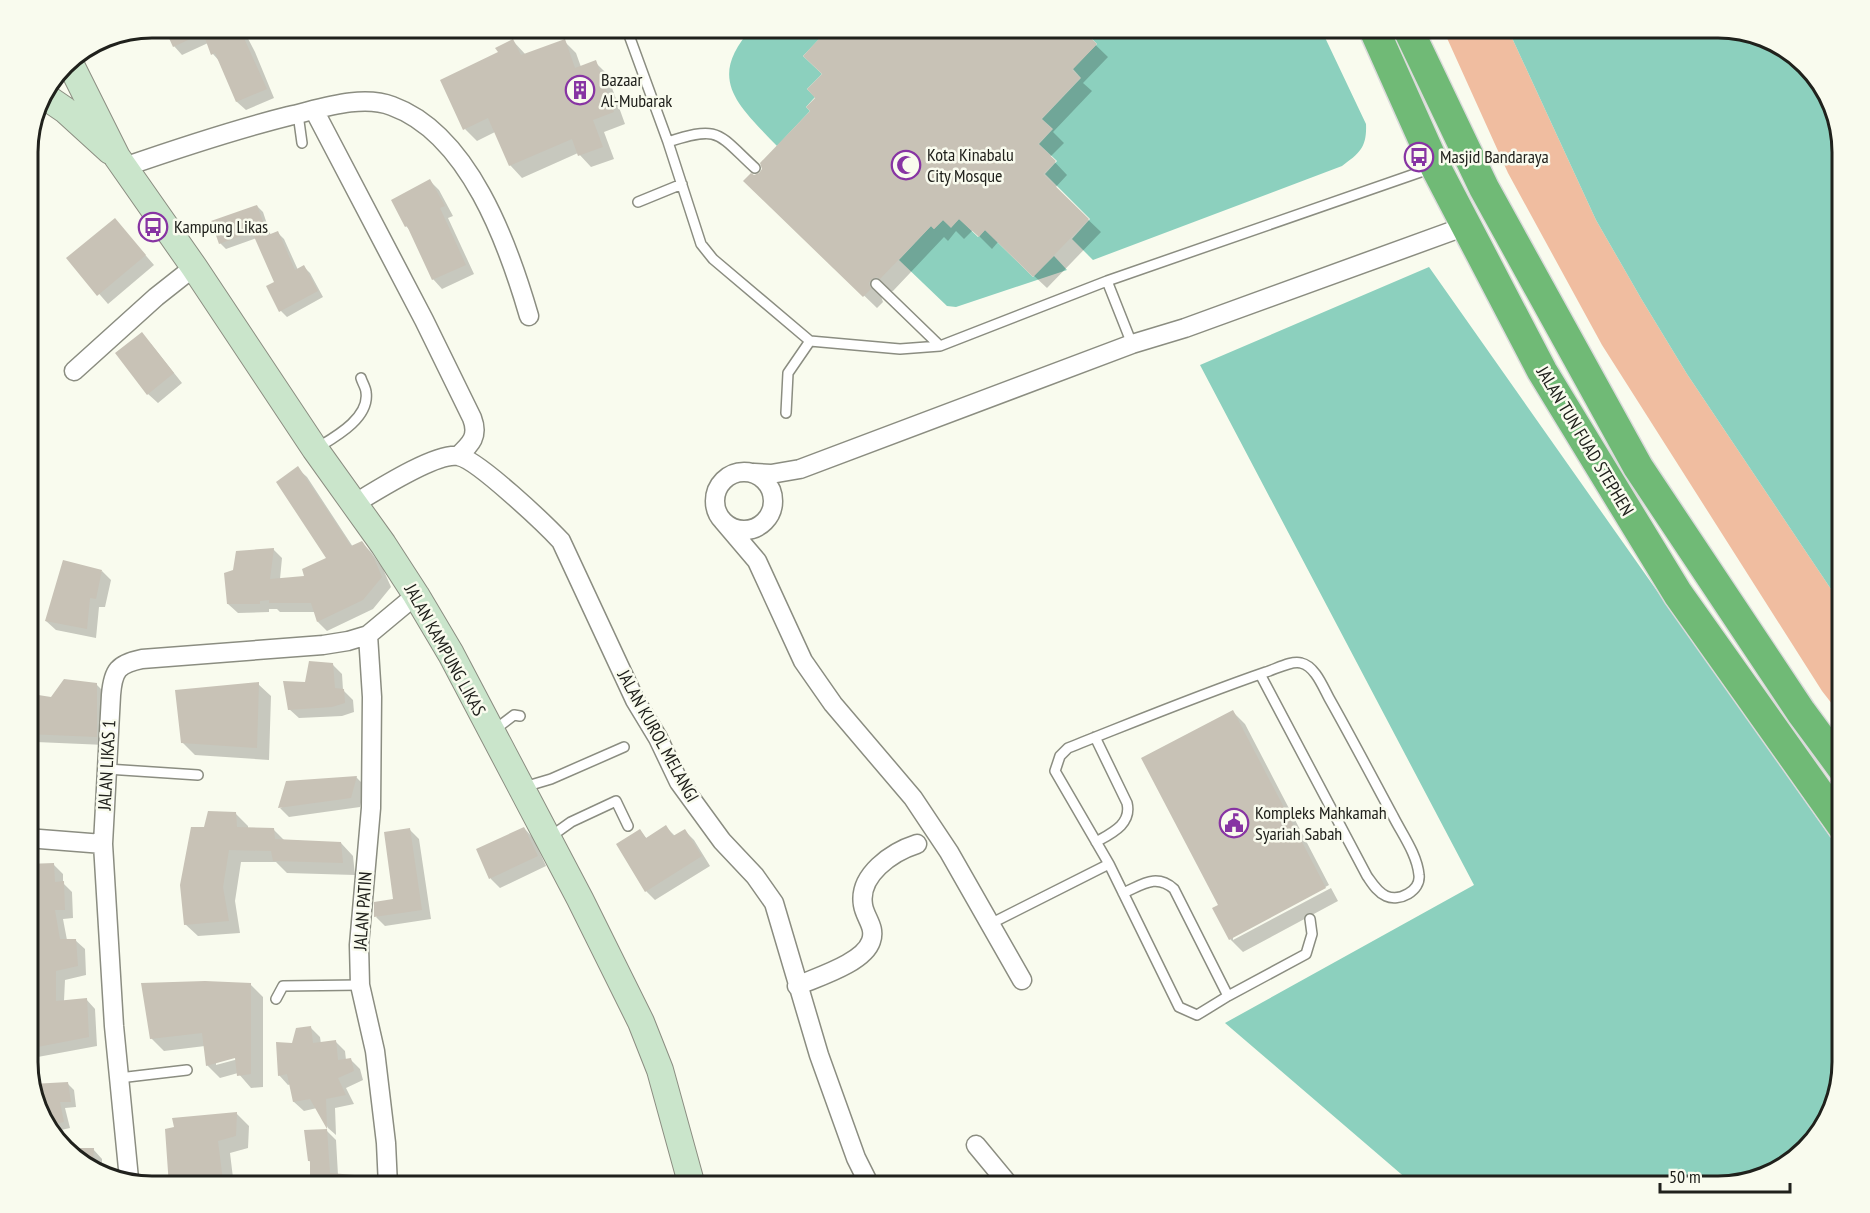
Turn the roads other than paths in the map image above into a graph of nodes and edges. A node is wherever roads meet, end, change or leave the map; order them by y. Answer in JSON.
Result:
{"nodes":[{"id":1,"x":630,"y":38,"type":"edge"},
{"id":2,"x":1378,"y":38,"type":"edge"},
{"id":3,"x":1412,"y":38,"type":"edge"},
{"id":4,"x":77,"y":65,"type":"edge"},
{"id":5,"x":50,"y":100,"type":"edge"},
{"id":6,"x":306,"y":112,"type":"junction"},
{"id":7,"x":668,"y":142,"type":"junction"},
{"id":8,"x":303,"y":143,"type":"dead end"},
{"id":9,"x":121,"y":162,"type":"junction"},
{"id":10,"x":1435,"y":166,"type":"junction"},
{"id":11,"x":756,"y":168,"type":"dead end"},
{"id":12,"x":682,"y":184,"type":"junction"},
{"id":13,"x":638,"y":202,"type":"dead end"},
{"id":14,"x":1466,"y":226,"type":"junction"},
{"id":15,"x":194,"y":267,"type":"junction"},
{"id":16,"x":1107,"y":281,"type":"junction"},
{"id":17,"x":876,"y":284,"type":"dead end"},
{"id":18,"x":529,"y":316,"type":"dead end"},
{"id":19,"x":810,"y":341,"type":"junction"},
{"id":20,"x":1132,"y":344,"type":"junction"},
{"id":21,"x":940,"y":346,"type":"junction"},
{"id":22,"x":74,"y":371,"type":"dead end"},
{"id":23,"x":360,"y":378,"type":"dead end"},
{"id":24,"x":786,"y":413,"type":"dead end"},
{"id":25,"x":315,"y":449,"type":"junction"},
{"id":26,"x":458,"y":456,"type":"junction"},
{"id":27,"x":800,"y":469,"type":"junction"},
{"id":28,"x":754,"y":473,"type":"junction"},
{"id":29,"x":773,"y":503,"type":"junction"},
{"id":30,"x":354,"y":504,"type":"junction"},
{"id":31,"x":766,"y":520,"type":"junction"},
{"id":32,"x":723,"y":521,"type":"junction"},
{"id":33,"x":757,"y":561,"type":"junction"},
{"id":34,"x":416,"y":595,"type":"junction"},
{"id":35,"x":368,"y":635,"type":"junction"},
{"id":36,"x":1260,"y":674,"type":"junction"},
{"id":37,"x":520,"y":716,"type":"dead end"},
{"id":38,"x":491,"y":733,"type":"junction"},
{"id":39,"x":1095,"y":737,"type":"junction"},
{"id":40,"x":624,"y":747,"type":"dead end"},
{"id":41,"x":1832,"y":754,"type":"edge"},
{"id":42,"x":107,"y":769,"type":"junction"},
{"id":43,"x":198,"y":775,"type":"dead end"},
{"id":44,"x":521,"y":788,"type":"junction"},
{"id":45,"x":1832,"y":811,"type":"edge"},
{"id":46,"x":628,"y":826,"type":"dead end"},
{"id":47,"x":548,"y":838,"type":"junction"},
{"id":48,"x":38,"y":839,"type":"edge"},
{"id":49,"x":1096,"y":842,"type":"junction"},
{"id":50,"x":103,"y":844,"type":"junction"},
{"id":51,"x":917,"y":844,"type":"dead end"},
{"id":52,"x":1108,"y":864,"type":"junction"},
{"id":53,"x":1123,"y":893,"type":"junction"},
{"id":54,"x":1310,"y":919,"type":"dead end"},
{"id":55,"x":990,"y":924,"type":"junction"},
{"id":56,"x":1022,"y":980,"type":"dead end"},
{"id":57,"x":360,"y":985,"type":"junction"},
{"id":58,"x":797,"y":986,"type":"junction"},
{"id":59,"x":1228,"y":996,"type":"junction"},
{"id":60,"x":276,"y":999,"type":"dead end"},
{"id":61,"x":186,"y":1070,"type":"dead end"},
{"id":62,"x":120,"y":1078,"type":"junction"},
{"id":63,"x":976,"y":1145,"type":"dead end"},
{"id":64,"x":129,"y":1173,"type":"edge"},
{"id":65,"x":388,"y":1176,"type":"edge"},
{"id":66,"x":689,"y":1176,"type":"edge"},
{"id":67,"x":865,"y":1176,"type":"edge"},
{"id":68,"x":1002,"y":1176,"type":"edge"}],
"edges":[{"from":1,"to":7,"type":"lane"},
{"from":2,"to":10,"type":"highway","name":"JALAN TUN FUAD STEPHEN"},
{"from":3,"to":41,"type":"highway","name":"JALAN TUN FUAD STEPHEN"},
{"from":4,"to":9,"type":"main road","name":"JALAN KAMPUNG LIKAS"},
{"from":5,"to":9,"type":"main road","name":"JALAN KAMPUNG LIKAS"},
{"from":6,"to":8,"type":"lane"},
{"from":6,"to":9,"type":"street"},
{"from":6,"to":18,"type":"street"},
{"from":6,"to":26,"type":"street"},
{"from":7,"to":11,"type":"lane"},
{"from":7,"to":12,"type":"lane"},
{"from":9,"to":15,"type":"main road","name":"JALAN KAMPUNG LIKAS"},
{"from":10,"to":14,"type":"highway","name":"JALAN TUN FUAD STEPHEN"},
{"from":10,"to":16,"type":"lane"},
{"from":12,"to":13,"type":"lane"},
{"from":12,"to":19,"type":"lane"},
{"from":14,"to":20,"type":"street"},
{"from":14,"to":45,"type":"highway","name":"JALAN TUN FUAD STEPHEN"},
{"from":15,"to":22,"type":"street"},
{"from":15,"to":25,"type":"main road","name":"JALAN KAMPUNG LIKAS"},
{"from":16,"to":20,"type":"lane"},
{"from":16,"to":21,"type":"lane"},
{"from":17,"to":21,"type":"lane"},
{"from":19,"to":21,"type":"lane"},
{"from":19,"to":24,"type":"lane"},
{"from":20,"to":27,"type":"street"},
{"from":23,"to":25,"type":"lane"},
{"from":25,"to":30,"type":"main road","name":"JALAN KAMPUNG LIKAS"},
{"from":26,"to":30,"type":"street"},
{"from":26,"to":58,"type":"street","name":"JALAN KUROL MELANGI"},
{"from":27,"to":28,"type":"street"},
{"from":27,"to":29,"type":"street"},
{"from":28,"to":29,"type":"street"},
{"from":28,"to":32,"type":"street"},
{"from":29,"to":31,"type":"street"},
{"from":30,"to":34,"type":"main road","name":"JALAN KAMPUNG LIKAS"},
{"from":31,"to":32,"type":"street"},
{"from":31,"to":33,"type":"street"},
{"from":32,"to":33,"type":"street"},
{"from":33,"to":55,"type":"street"},
{"from":34,"to":35,"type":"street","name":"JALAN LIKAS 1"},
{"from":34,"to":38,"type":"main road","name":"JALAN KAMPUNG LIKAS"},
{"from":35,"to":42,"type":"street","name":"JALAN LIKAS 1"},
{"from":35,"to":57,"type":"street","name":"JALAN PATIN"},
{"from":36,"to":36,"type":"lane"},
{"from":36,"to":39,"type":"lane"},
{"from":37,"to":38,"type":"lane"},
{"from":38,"to":44,"type":"main road","name":"JALAN KAMPUNG LIKAS"},
{"from":39,"to":49,"type":"lane"},
{"from":39,"to":49,"type":"lane"},
{"from":40,"to":44,"type":"lane"},
{"from":42,"to":43,"type":"lane"},
{"from":42,"to":50,"type":"street","name":"JALAN LIKAS 1"},
{"from":44,"to":47,"type":"main road","name":"JALAN KAMPUNG LIKAS"},
{"from":46,"to":47,"type":"lane"},
{"from":47,"to":66,"type":"main road","name":"JALAN KAMPUNG LIKAS"},
{"from":48,"to":50,"type":"street"},
{"from":49,"to":52,"type":"lane"},
{"from":50,"to":62,"type":"street","name":"JALAN LIKAS 1"},
{"from":51,"to":58,"type":"street"},
{"from":52,"to":53,"type":"lane"},
{"from":52,"to":55,"type":"lane"},
{"from":53,"to":59,"type":"lane"},
{"from":53,"to":59,"type":"lane"},
{"from":54,"to":59,"type":"lane"},
{"from":55,"to":56,"type":"street"},
{"from":57,"to":60,"type":"lane"},
{"from":57,"to":65,"type":"street","name":"JALAN PATIN"},
{"from":58,"to":67,"type":"street","name":"JALAN KUROL MELANGI"},
{"from":61,"to":62,"type":"lane"},
{"from":62,"to":64,"type":"street","name":"JALAN LIKAS 1"},
{"from":63,"to":68,"type":"street"}]}
